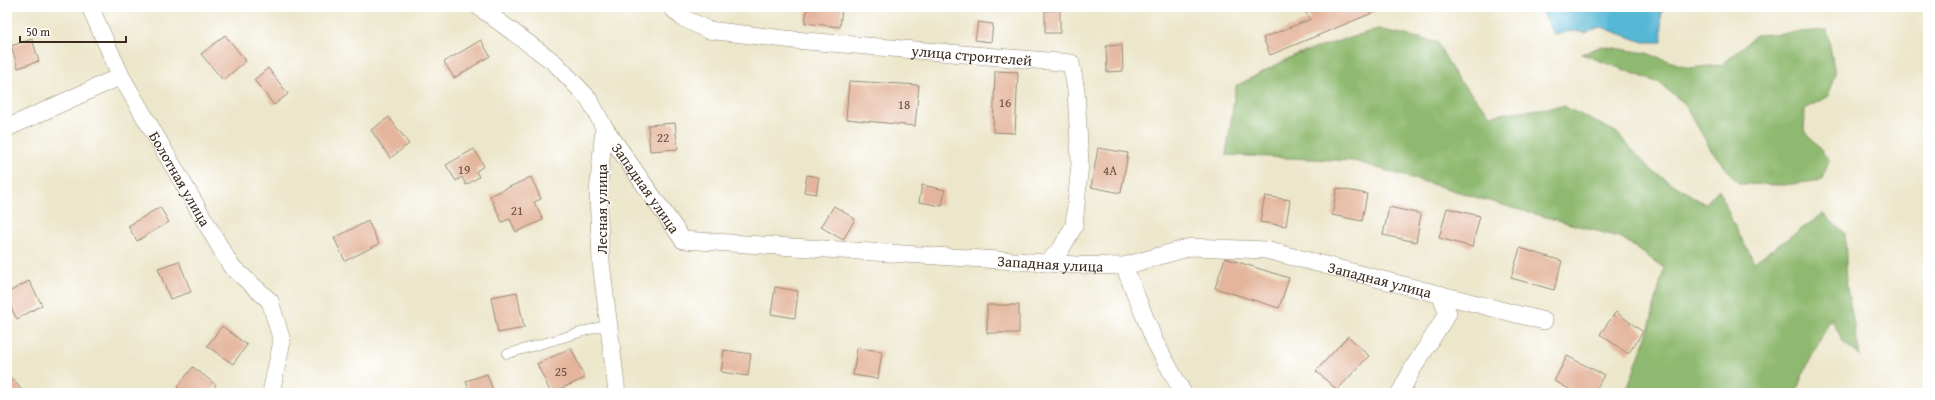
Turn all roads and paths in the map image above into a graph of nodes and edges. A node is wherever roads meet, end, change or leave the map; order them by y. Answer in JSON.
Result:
{"nodes":[{"id":1,"x":90,"y":7,"type":"edge"},
{"id":2,"x":479,"y":7,"type":"edge"},
{"id":3,"x":671,"y":7,"type":"edge"},
{"id":4,"x":122,"y":76,"type":"junction"},
{"id":5,"x":604,"y":127,"type":"junction"},
{"id":6,"x":7,"y":128,"type":"edge"},
{"id":7,"x":1047,"y":263,"type":"junction"},
{"id":8,"x":1124,"y":266,"type":"junction"},
{"id":9,"x":1440,"y":294,"type":"junction"},
{"id":10,"x":1544,"y":321,"type":"dead end"},
{"id":11,"x":609,"y":324,"type":"junction"},
{"id":12,"x":508,"y":354,"type":"dead end"},
{"id":13,"x":270,"y":393,"type":"edge"},
{"id":14,"x":617,"y":393,"type":"edge"},
{"id":15,"x":1183,"y":393,"type":"edge"},
{"id":16,"x":1400,"y":393,"type":"edge"}],
"edges":[{"from":1,"to":4,"type":"street","name":"Болотная улица"},
{"from":2,"to":5,"type":"street"},
{"from":3,"to":7,"type":"street","name":"улица строителей"},
{"from":4,"to":6,"type":"street"},
{"from":4,"to":13,"type":"street","name":"Болотная улица"},
{"from":5,"to":7,"type":"street","name":"Западная улица"},
{"from":5,"to":11,"type":"street","name":"Лесная улица"},
{"from":7,"to":8,"type":"street","name":"Западная улица"},
{"from":8,"to":9,"type":"street","name":"Западная улица"},
{"from":8,"to":15,"type":"street"},
{"from":9,"to":10,"type":"street","name":"Западная улица"},
{"from":9,"to":16,"type":"street"},
{"from":11,"to":12,"type":"lane"},
{"from":11,"to":14,"type":"street","name":"Лесная улица"}]}
